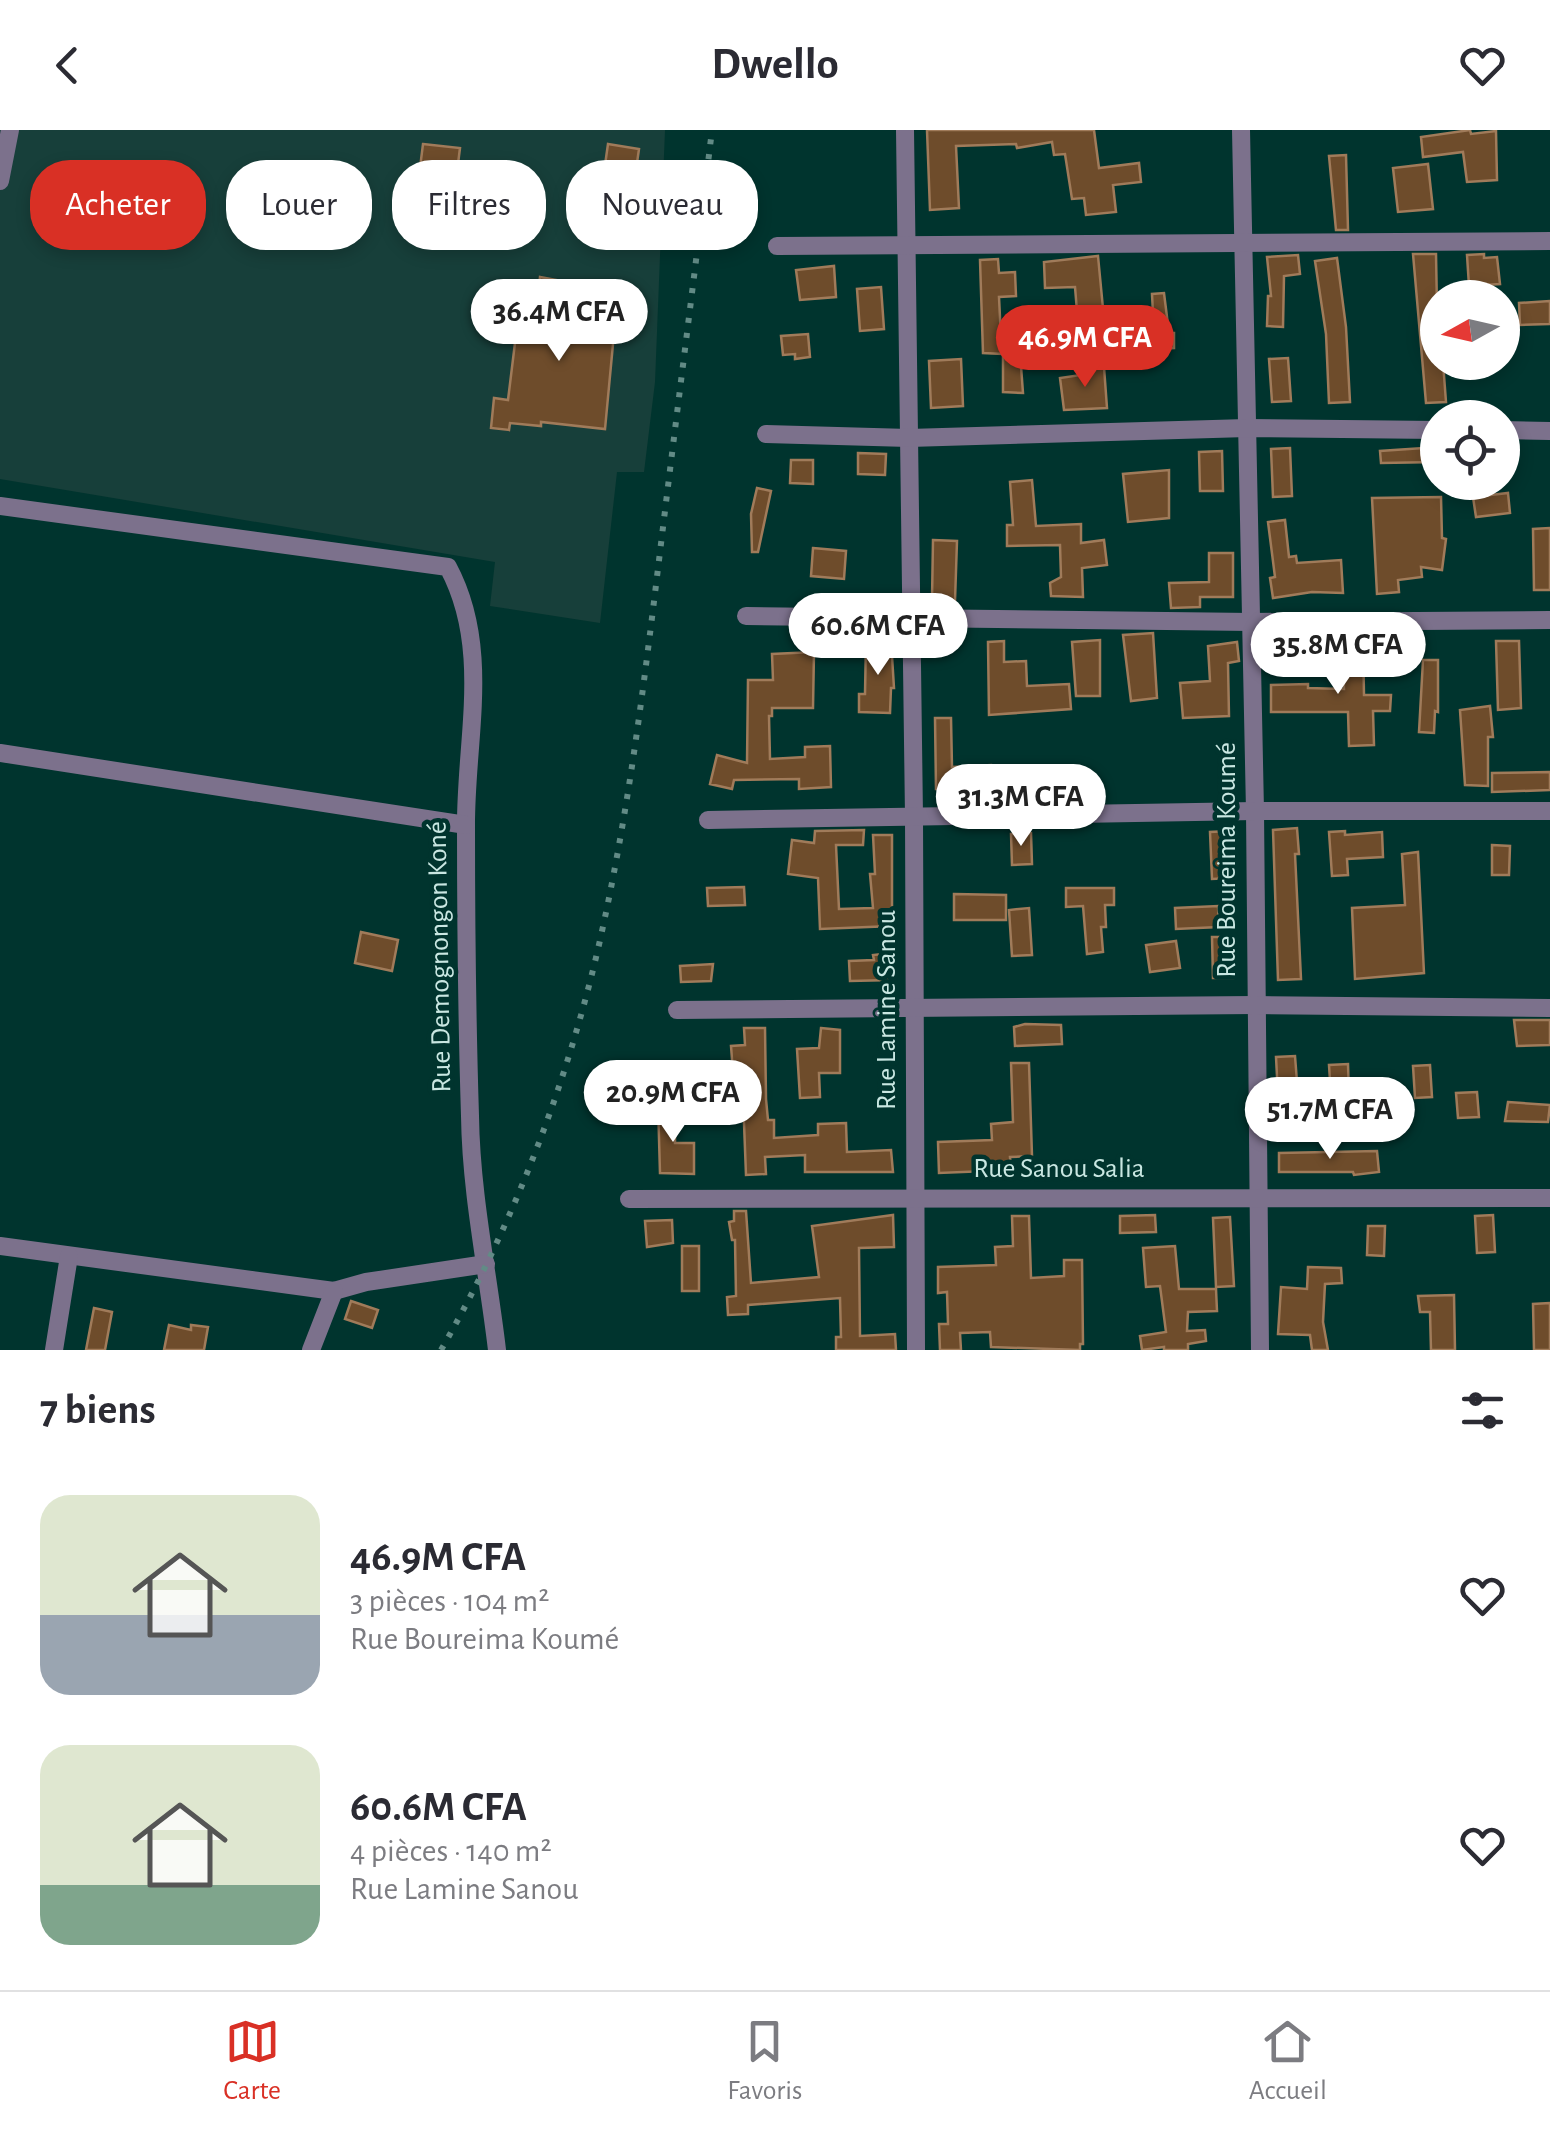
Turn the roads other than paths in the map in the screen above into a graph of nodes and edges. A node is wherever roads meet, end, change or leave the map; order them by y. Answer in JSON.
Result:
{"nodes":[{"id":1,"x":10,"y":130,"type":"edge"},
{"id":2,"x":905,"y":130,"type":"edge"},
{"id":3,"x":1241,"y":130,"type":"edge"},
{"id":4,"x":0,"y":181,"type":"edge"},
{"id":5,"x":1550,"y":241,"type":"edge"},
{"id":6,"x":1246,"y":245,"type":"junction"},
{"id":7,"x":776,"y":246,"type":"dead end"},
{"id":8,"x":908,"y":248,"type":"junction"},
{"id":9,"x":1247,"y":428,"type":"junction"},
{"id":10,"x":1420,"y":430,"type":"edge"},
{"id":11,"x":1520,"y":430,"type":"edge"},
{"id":12,"x":1550,"y":431,"type":"edge"},
{"id":13,"x":766,"y":434,"type":"dead end"},
{"id":14,"x":910,"y":438,"type":"junction"},
{"id":15,"x":0,"y":506,"type":"edge"},
{"id":16,"x":746,"y":616,"type":"dead end"},
{"id":17,"x":912,"y":616,"type":"junction"},
{"id":18,"x":1550,"y":620,"type":"edge"},
{"id":19,"x":1252,"y":622,"type":"junction"},
{"id":20,"x":0,"y":753,"type":"edge"},
{"id":21,"x":1255,"y":811,"type":"junction"},
{"id":22,"x":1550,"y":811,"type":"edge"},
{"id":23,"x":914,"y":817,"type":"junction"},
{"id":24,"x":708,"y":820,"type":"dead end"},
{"id":25,"x":466,"y":825,"type":"junction"},
{"id":26,"x":1255,"y":1006,"type":"junction"},
{"id":27,"x":914,"y":1008,"type":"junction"},
{"id":28,"x":1550,"y":1008,"type":"edge"},
{"id":29,"x":677,"y":1010,"type":"dead end"},
{"id":30,"x":917,"y":1196,"type":"junction"},
{"id":31,"x":1258,"y":1196,"type":"junction"},
{"id":32,"x":1550,"y":1198,"type":"edge"},
{"id":33,"x":629,"y":1199,"type":"dead end"},
{"id":34,"x":0,"y":1246,"type":"edge"},
{"id":35,"x":69,"y":1256,"type":"junction"},
{"id":36,"x":486,"y":1264,"type":"junction"},
{"id":37,"x":334,"y":1291,"type":"junction"},
{"id":38,"x":54,"y":1350,"type":"edge"},
{"id":39,"x":311,"y":1350,"type":"edge"},
{"id":40,"x":497,"y":1350,"type":"edge"},
{"id":41,"x":916,"y":1350,"type":"edge"},
{"id":42,"x":1260,"y":1350,"type":"edge"}],
"edges":[{"from":1,"to":4,"type":"street"},
{"from":2,"to":8,"type":"street","name":"Rue Lamine Sanou"},
{"from":3,"to":6,"type":"street","name":"Rue Boureima Koumé"},
{"from":5,"to":6,"type":"street"},
{"from":6,"to":8,"type":"street"},
{"from":6,"to":9,"type":"street","name":"Rue Boureima Koumé"},
{"from":7,"to":8,"type":"street"},
{"from":8,"to":14,"type":"street","name":"Rue Lamine Sanou"},
{"from":9,"to":10,"type":"street"},
{"from":9,"to":14,"type":"street"},
{"from":9,"to":19,"type":"street","name":"Rue Boureima Koumé"},
{"from":11,"to":12,"type":"street"},
{"from":13,"to":14,"type":"street"},
{"from":14,"to":17,"type":"street","name":"Rue Lamine Sanou"},
{"from":15,"to":25,"type":"street","name":"Rue Demognongon Koné"},
{"from":16,"to":17,"type":"street"},
{"from":17,"to":19,"type":"street"},
{"from":17,"to":23,"type":"street","name":"Rue Lamine Sanou"},
{"from":18,"to":19,"type":"street"},
{"from":19,"to":21,"type":"street","name":"Rue Boureima Koumé"},
{"from":20,"to":25,"type":"street"},
{"from":21,"to":22,"type":"street"},
{"from":21,"to":23,"type":"street"},
{"from":21,"to":26,"type":"street","name":"Rue Boureima Koumé"},
{"from":23,"to":24,"type":"street"},
{"from":23,"to":27,"type":"street","name":"Rue Lamine Sanou"},
{"from":25,"to":36,"type":"street","name":"Rue Demognongon Koné"},
{"from":26,"to":27,"type":"street"},
{"from":26,"to":28,"type":"street"},
{"from":26,"to":31,"type":"street","name":"Rue Boureima Koumé"},
{"from":27,"to":29,"type":"street"},
{"from":27,"to":30,"type":"street","name":"Rue Lamine Sanou"},
{"from":30,"to":31,"type":"street","name":"Rue Sanou Salia"},
{"from":30,"to":33,"type":"street","name":"Rue Sanou Salia"},
{"from":30,"to":41,"type":"street","name":"Rue Lamine Sanou"},
{"from":31,"to":32,"type":"street","name":"Rue Sanou Salia"},
{"from":31,"to":42,"type":"street","name":"Rue Boureima Koumé"},
{"from":34,"to":35,"type":"street"},
{"from":35,"to":37,"type":"street"},
{"from":35,"to":38,"type":"street"},
{"from":36,"to":37,"type":"street"},
{"from":36,"to":40,"type":"street","name":"Rue Demognongon Koné"},
{"from":37,"to":39,"type":"street"}]}
